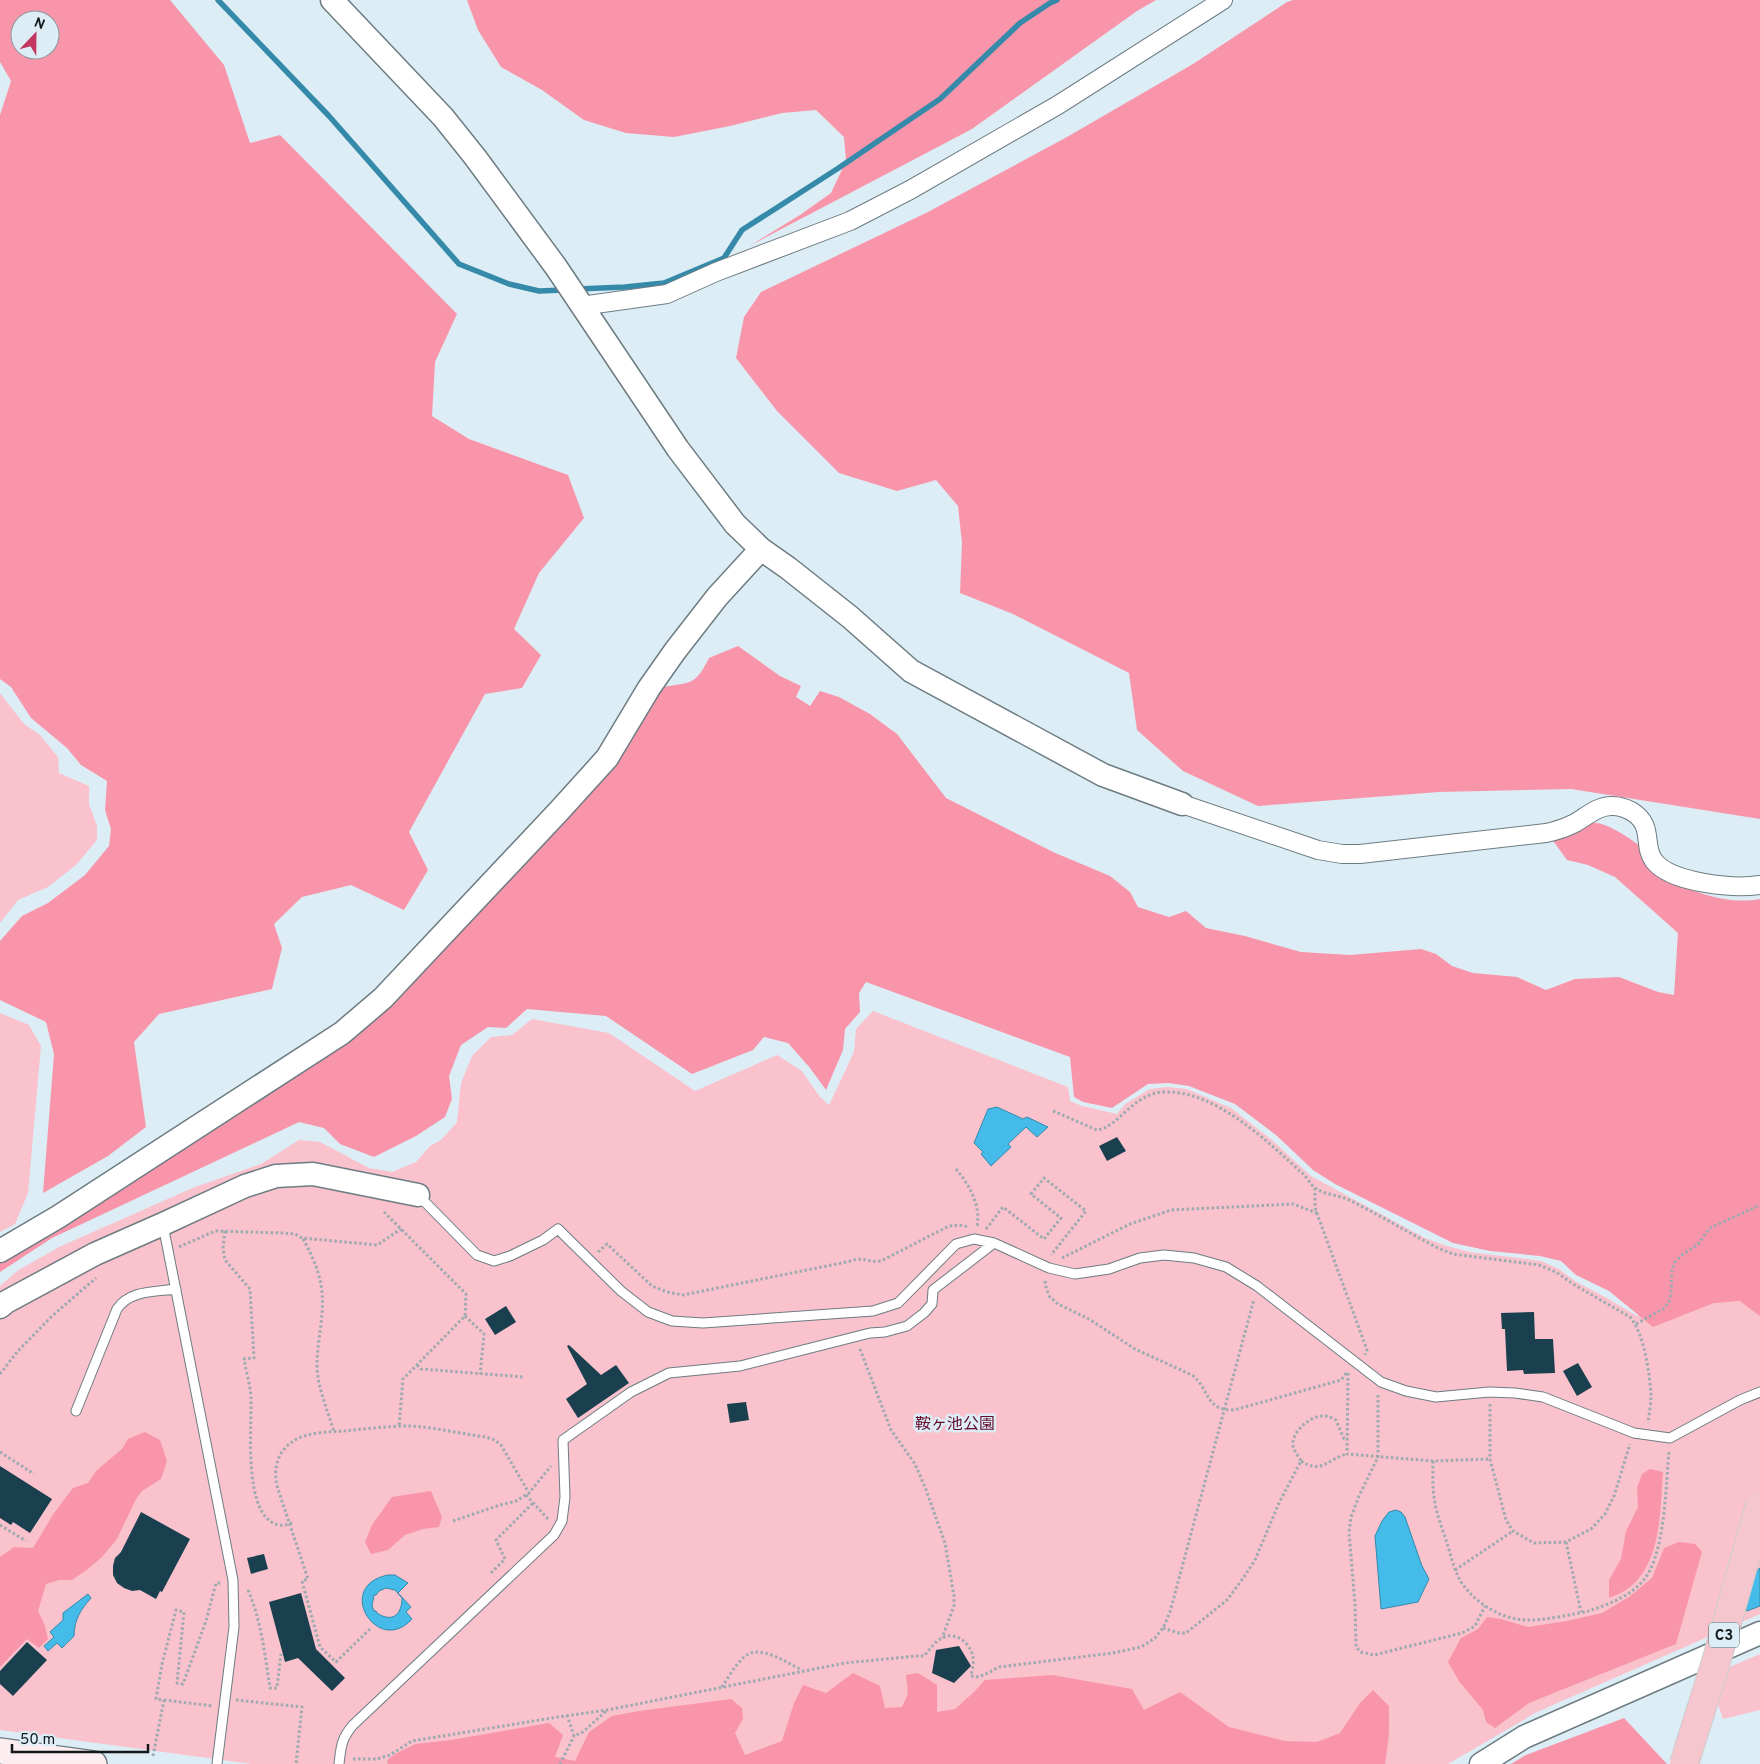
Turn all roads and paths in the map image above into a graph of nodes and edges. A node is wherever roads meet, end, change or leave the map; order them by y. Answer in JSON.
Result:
{"nodes":[{"id":1,"x":332,"y":0,"type":"edge"},
{"id":2,"x":1223,"y":0,"type":"edge"},
{"id":3,"x":579,"y":303,"type":"junction"},
{"id":4,"x":761,"y":549,"type":"junction"},
{"id":5,"x":1182,"y":804,"type":"joint"},
{"id":6,"x":1760,"y":885,"type":"edge"},
{"id":7,"x":1053,"y":1111,"type":"dead end"},
{"id":8,"x":956,"y":1169,"type":"dead end"},
{"id":9,"x":1315,"y":1188,"type":"junction"},
{"id":10,"x":418,"y":1195,"type":"joint"},
{"id":11,"x":1760,"y":1205,"type":"edge"},
{"id":12,"x":384,"y":1212,"type":"dead end"},
{"id":13,"x":1317,"y":1213,"type":"junction"},
{"id":14,"x":163,"y":1224,"type":"junction"},
{"id":15,"x":401,"y":1229,"type":"junction"},
{"id":16,"x":225,"y":1231,"type":"junction"},
{"id":17,"x":302,"y":1238,"type":"junction"},
{"id":18,"x":976,"y":1239,"type":"junction"},
{"id":19,"x":994,"y":1243,"type":"junction"},
{"id":20,"x":0,"y":1251,"type":"edge"},
{"id":21,"x":168,"y":1251,"type":"junction"},
{"id":22,"x":590,"y":1260,"type":"junction"},
{"id":23,"x":1049,"y":1268,"type":"junction"},
{"id":24,"x":102,"y":1272,"type":"dead end"},
{"id":25,"x":1257,"y":1286,"type":"junction"},
{"id":26,"x":176,"y":1289,"type":"junction"},
{"id":27,"x":0,"y":1307,"type":"edge"},
{"id":28,"x":466,"y":1316,"type":"junction"},
{"id":29,"x":1636,"y":1324,"type":"junction"},
{"id":30,"x":855,"y":1337,"type":"junction"},
{"id":31,"x":1348,"y":1357,"type":"junction"},
{"id":32,"x":417,"y":1366,"type":"junction"},
{"id":33,"x":1361,"y":1367,"type":"junction"},
{"id":34,"x":1348,"y":1371,"type":"junction"},
{"id":35,"x":0,"y":1374,"type":"edge"},
{"id":36,"x":480,"y":1374,"type":"junction"},
{"id":37,"x":524,"y":1377,"type":"dead end"},
{"id":38,"x":1381,"y":1382,"type":"junction"},
{"id":39,"x":1490,"y":1392,"type":"junction"},
{"id":40,"x":1760,"y":1392,"type":"edge"},
{"id":41,"x":1224,"y":1410,"type":"junction"},
{"id":42,"x":76,"y":1411,"type":"dead end"},
{"id":43,"x":399,"y":1427,"type":"junction"},
{"id":44,"x":334,"y":1432,"type":"junction"},
{"id":45,"x":1634,"y":1434,"type":"junction"},
{"id":46,"x":1646,"y":1436,"type":"junction"},
{"id":47,"x":1670,"y":1438,"type":"junction"},
{"id":48,"x":1348,"y":1439,"type":"junction"},
{"id":49,"x":0,"y":1452,"type":"edge"},
{"id":50,"x":1348,"y":1454,"type":"junction"},
{"id":51,"x":564,"y":1455,"type":"junction"},
{"id":52,"x":1378,"y":1457,"type":"junction"},
{"id":53,"x":1490,"y":1459,"type":"junction"},
{"id":54,"x":1301,"y":1461,"type":"junction"},
{"id":55,"x":1433,"y":1461,"type":"junction"},
{"id":56,"x":34,"y":1474,"type":"dead end"},
{"id":57,"x":528,"y":1494,"type":"junction"},
{"id":58,"x":533,"y":1503,"type":"junction"},
{"id":59,"x":1760,"y":1505,"type":"edge"},
{"id":60,"x":549,"y":1520,"type":"dead end"},
{"id":61,"x":453,"y":1521,"type":"dead end"},
{"id":62,"x":292,"y":1523,"type":"junction"},
{"id":63,"x":0,"y":1525,"type":"edge"},
{"id":64,"x":1513,"y":1531,"type":"junction"},
{"id":65,"x":26,"y":1541,"type":"dead end"},
{"id":66,"x":1566,"y":1542,"type":"junction"},
{"id":67,"x":1455,"y":1570,"type":"junction"},
{"id":68,"x":490,"y":1573,"type":"dead end"},
{"id":69,"x":233,"y":1584,"type":"junction"},
{"id":70,"x":1485,"y":1606,"type":"junction"},
{"id":71,"x":1581,"y":1613,"type":"junction"},
{"id":72,"x":1163,"y":1628,"type":"junction"},
{"id":73,"x":370,"y":1629,"type":"dead end"},
{"id":74,"x":1760,"y":1633,"type":"edge"},
{"id":75,"x":942,"y":1639,"type":"junction"},
{"id":76,"x":281,"y":1654,"type":"dead end"},
{"id":77,"x":803,"y":1671,"type":"junction"},
{"id":78,"x":722,"y":1688,"type":"junction"},
{"id":79,"x":164,"y":1700,"type":"junction"},
{"id":80,"x":225,"y":1705,"type":"junction"},
{"id":81,"x":607,"y":1710,"type":"junction"},
{"id":82,"x":567,"y":1715,"type":"junction"},
{"id":83,"x":574,"y":1736,"type":"junction"},
{"id":84,"x":0,"y":1752,"type":"edge"},
{"id":85,"x":153,"y":1756,"type":"dead end"},
{"id":86,"x":57,"y":1761,"type":"edge"},
{"id":87,"x":340,"y":1761,"type":"edge"},
{"id":88,"x":94,"y":1764,"type":"edge"},
{"id":89,"x":217,"y":1764,"type":"edge"},
{"id":90,"x":296,"y":1764,"type":"edge"},
{"id":91,"x":560,"y":1764,"type":"edge"},
{"id":92,"x":1481,"y":1764,"type":"edge"},
{"id":93,"x":1684,"y":1764,"type":"edge"}],
"edges":[{"from":1,"to":3,"type":"street"},
{"from":2,"to":3,"type":"street"},
{"from":3,"to":4,"type":"street"},
{"from":4,"to":5,"type":"street"},
{"from":4,"to":20,"type":"street"},
{"from":5,"to":6,"type":"street"},
{"from":7,"to":9,"type":"path"},
{"from":8,"to":18,"type":"path"},
{"from":9,"to":13,"type":"path"},
{"from":9,"to":29,"type":"path"},
{"from":10,"to":14,"type":"street"},
{"from":10,"to":22,"type":"lane"},
{"from":11,"to":29,"type":"path"},
{"from":12,"to":15,"type":"path"},
{"from":13,"to":23,"type":"path"},
{"from":13,"to":33,"type":"path"},
{"from":14,"to":21,"type":"lane"},
{"from":14,"to":27,"type":"street"},
{"from":15,"to":17,"type":"path"},
{"from":15,"to":28,"type":"path"},
{"from":16,"to":17,"type":"path"},
{"from":16,"to":21,"type":"path"},
{"from":16,"to":62,"type":"path"},
{"from":17,"to":44,"type":"path"},
{"from":18,"to":19,"type":"lane"},
{"from":18,"to":22,"type":"path"},
{"from":18,"to":22,"type":"lane"},
{"from":18,"to":23,"type":"path"},
{"from":19,"to":23,"type":"lane"},
{"from":19,"to":30,"type":"lane"},
{"from":21,"to":26,"type":"lane"},
{"from":23,"to":25,"type":"lane"},
{"from":23,"to":41,"type":"path"},
{"from":24,"to":35,"type":"path"},
{"from":25,"to":31,"type":"lane"},
{"from":25,"to":41,"type":"path"},
{"from":26,"to":42,"type":"lane"},
{"from":26,"to":69,"type":"lane"},
{"from":28,"to":32,"type":"path"},
{"from":28,"to":36,"type":"path"},
{"from":29,"to":46,"type":"path"},
{"from":30,"to":51,"type":"lane"},
{"from":30,"to":75,"type":"path"},
{"from":31,"to":33,"type":"lane"},
{"from":31,"to":34,"type":"path"},
{"from":32,"to":36,"type":"path"},
{"from":32,"to":43,"type":"path"},
{"from":33,"to":38,"type":"lane"},
{"from":34,"to":41,"type":"path"},
{"from":34,"to":48,"type":"path"},
{"from":36,"to":37,"type":"path"},
{"from":38,"to":39,"type":"lane"},
{"from":38,"to":52,"type":"path"},
{"from":39,"to":45,"type":"lane"},
{"from":39,"to":53,"type":"path"},
{"from":40,"to":47,"type":"lane"},
{"from":41,"to":72,"type":"path"},
{"from":43,"to":44,"type":"path"},
{"from":43,"to":57,"type":"path"},
{"from":44,"to":62,"type":"path"},
{"from":45,"to":46,"type":"lane"},
{"from":45,"to":66,"type":"path"},
{"from":46,"to":47,"type":"lane"},
{"from":47,"to":71,"type":"path"},
{"from":48,"to":50,"type":"path"},
{"from":48,"to":54,"type":"path"},
{"from":49,"to":56,"type":"path"},
{"from":50,"to":52,"type":"path"},
{"from":50,"to":54,"type":"path"},
{"from":51,"to":57,"type":"path"},
{"from":51,"to":87,"type":"lane"},
{"from":52,"to":55,"type":"path"},
{"from":52,"to":70,"type":"path"},
{"from":53,"to":55,"type":"path"},
{"from":53,"to":64,"type":"path"},
{"from":54,"to":72,"type":"path"},
{"from":55,"to":67,"type":"path"},
{"from":57,"to":58,"type":"path"},
{"from":57,"to":61,"type":"path"},
{"from":58,"to":60,"type":"path"},
{"from":58,"to":68,"type":"path"},
{"from":59,"to":93,"type":"highway","number":"C3","bridge":true},
{"from":62,"to":73,"type":"path"},
{"from":63,"to":65,"type":"path"},
{"from":64,"to":66,"type":"path"},
{"from":64,"to":67,"type":"path"},
{"from":66,"to":71,"type":"path"},
{"from":67,"to":70,"type":"path"},
{"from":69,"to":76,"type":"path"},
{"from":69,"to":79,"type":"path"},
{"from":69,"to":80,"type":"lane"},
{"from":70,"to":71,"type":"path"},
{"from":72,"to":75,"type":"path"},
{"from":74,"to":92,"type":"street"},
{"from":75,"to":77,"type":"path"},
{"from":77,"to":78,"type":"path"},
{"from":77,"to":78,"type":"path"},
{"from":78,"to":81,"type":"path"},
{"from":79,"to":80,"type":"path"},
{"from":79,"to":85,"type":"path"},
{"from":80,"to":89,"type":"lane"},
{"from":80,"to":90,"type":"path"},
{"from":81,"to":82,"type":"path"},
{"from":81,"to":83,"type":"path"},
{"from":82,"to":83,"type":"path"},
{"from":82,"to":87,"type":"path"},
{"from":83,"to":91,"type":"path"},
{"from":84,"to":86,"type":"main road"},
{"from":86,"to":88,"type":"main road"}]}
